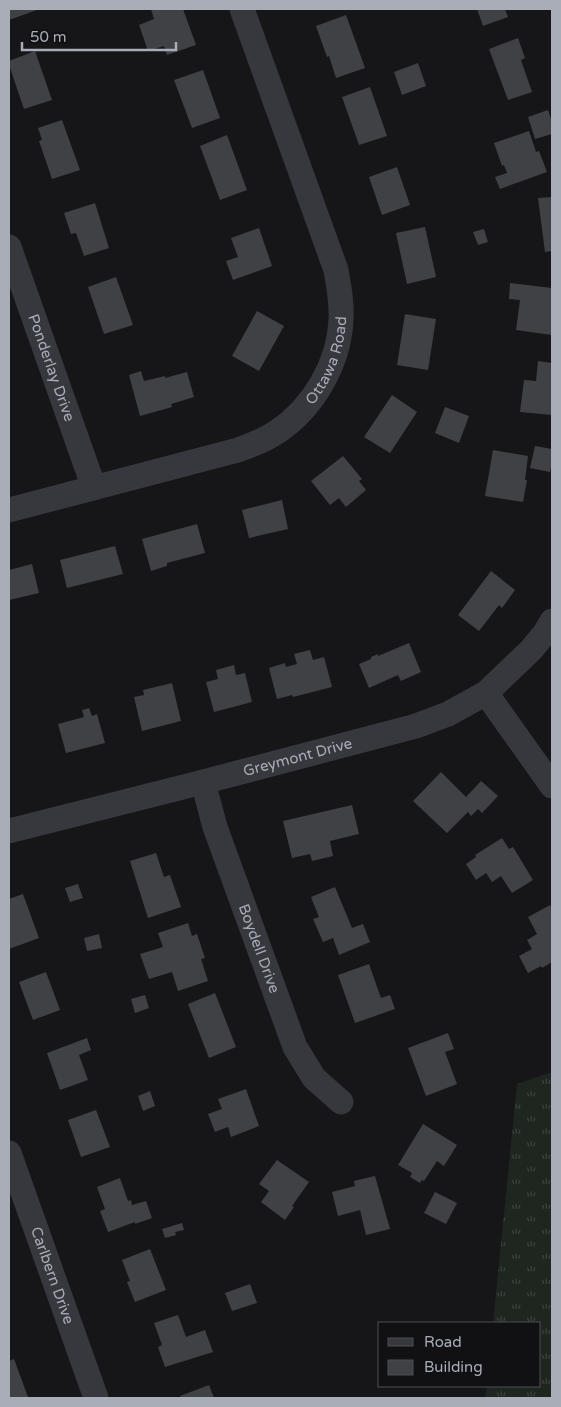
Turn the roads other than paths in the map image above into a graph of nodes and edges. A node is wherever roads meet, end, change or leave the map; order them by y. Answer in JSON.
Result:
{"nodes":[{"id":1,"x":242,"y":9,"type":"edge"},
{"id":2,"x":9,"y":247,"type":"edge"},
{"id":3,"x":94,"y":488,"type":"junction"},
{"id":4,"x":9,"y":510,"type":"edge"},
{"id":5,"x":552,"y":621,"type":"edge"},
{"id":6,"x":486,"y":694,"type":"junction"},
{"id":7,"x":203,"y":782,"type":"junction"},
{"id":8,"x":552,"y":786,"type":"edge"},
{"id":9,"x":9,"y":831,"type":"edge"},
{"id":10,"x":341,"y":1102,"type":"dead end"},
{"id":11,"x":9,"y":1153,"type":"edge"},
{"id":12,"x":96,"y":1398,"type":"edge"}],
"edges":[{"from":1,"to":3,"type":"street","name":"Ottawa Road"},
{"from":2,"to":3,"type":"street","name":"Ponderlay Drive"},
{"from":3,"to":4,"type":"street","name":"Ottawa Road"},
{"from":5,"to":6,"type":"street","name":"Greymont Drive"},
{"from":6,"to":7,"type":"street","name":"Greymont Drive"},
{"from":6,"to":8,"type":"street"},
{"from":7,"to":9,"type":"street","name":"Greymont Drive"},
{"from":7,"to":10,"type":"street","name":"Boydell Drive"},
{"from":11,"to":12,"type":"street","name":"Carlbern Drive"}]}
